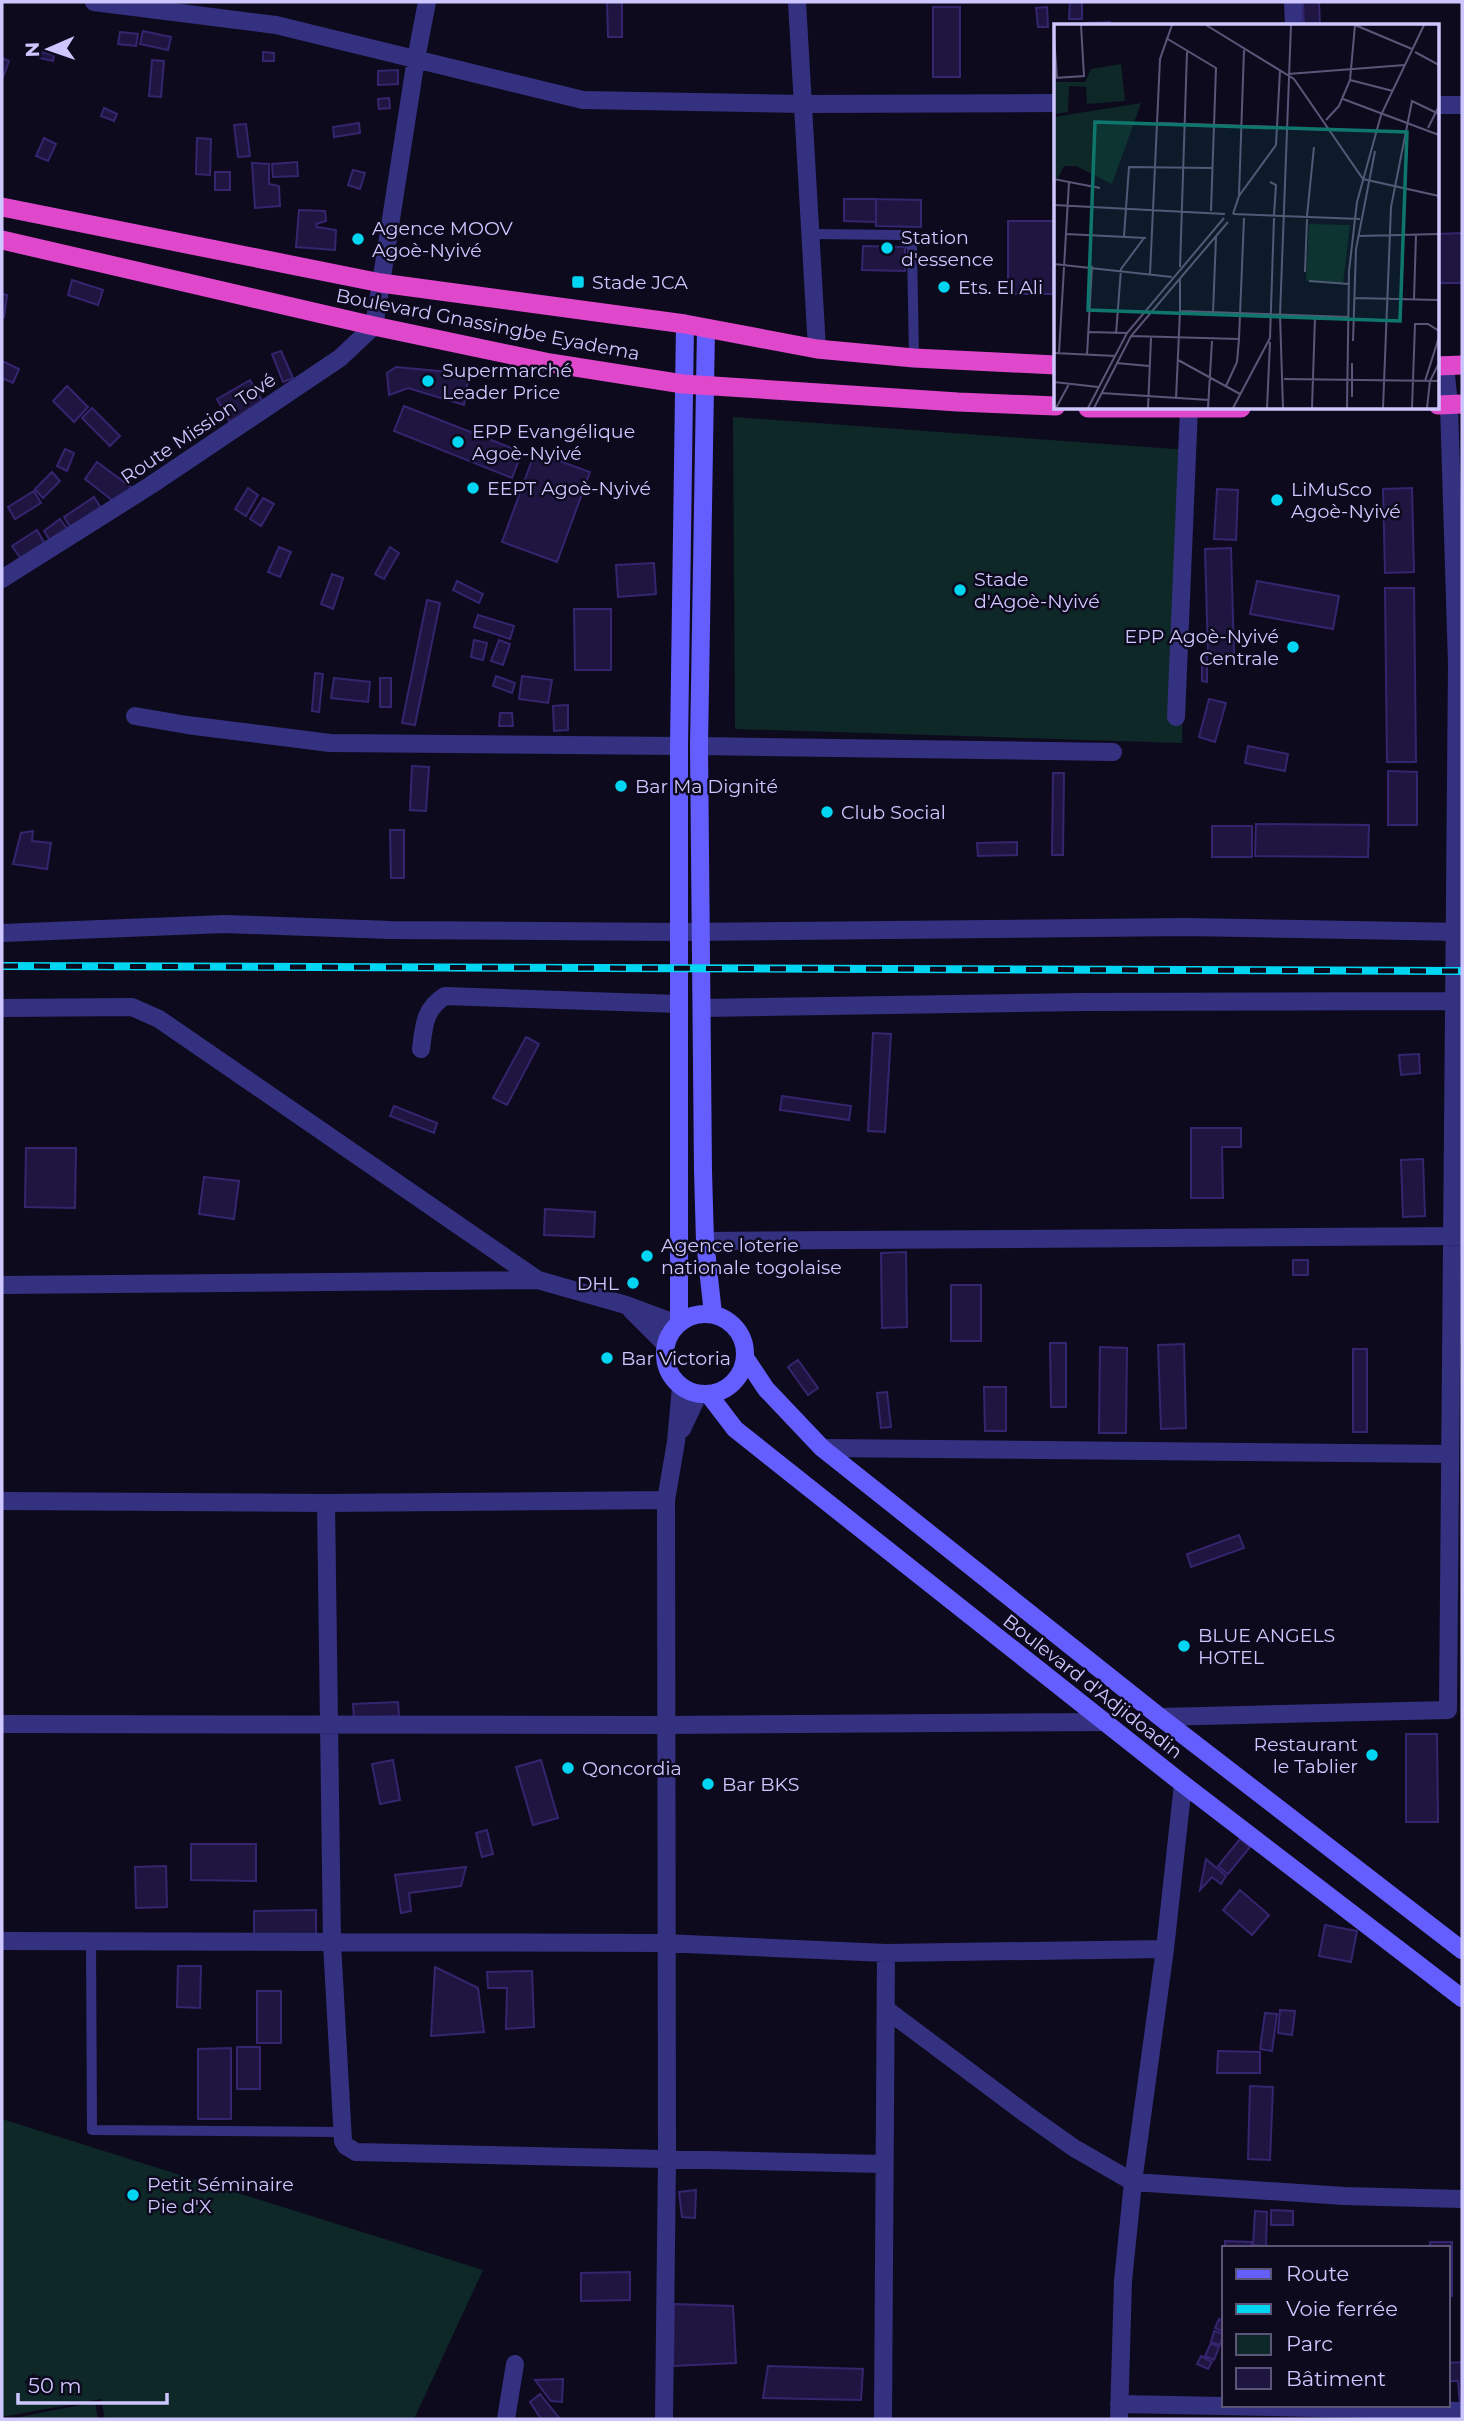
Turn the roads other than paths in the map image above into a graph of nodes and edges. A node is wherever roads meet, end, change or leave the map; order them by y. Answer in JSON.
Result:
{"nodes":[{"id":1,"x":94,"y":2,"type":"edge"},
{"id":2,"x":428,"y":2,"type":"edge"},
{"id":3,"x":797,"y":2,"type":"edge"},
{"id":4,"x":1293,"y":2,"type":"edge"},
{"id":5,"x":1294,"y":24,"type":"edge"},
{"id":6,"x":415,"y":59,"type":"junction"},
{"id":7,"x":1054,"y":103,"type":"edge"},
{"id":8,"x":803,"y":104,"type":"junction"},
{"id":9,"x":1440,"y":104,"type":"edge"},
{"id":10,"x":1462,"y":105,"type":"edge"},
{"id":11,"x":2,"y":207,"type":"edge"},
{"id":12,"x":811,"y":234,"type":"junction"},
{"id":13,"x":2,"y":240,"type":"edge"},
{"id":14,"x":381,"y":283,"type":"junction"},
{"id":15,"x":685,"y":324,"type":"junction"},
{"id":16,"x":374,"y":326,"type":"junction"},
{"id":17,"x":706,"y":328,"type":"junction"},
{"id":18,"x":817,"y":349,"type":"junction"},
{"id":19,"x":914,"y":358,"type":"junction"},
{"id":20,"x":1054,"y":365,"type":"edge"},
{"id":21,"x":1449,"y":365,"type":"edge"},
{"id":22,"x":683,"y":384,"type":"junction"},
{"id":23,"x":706,"y":385,"type":"junction"},
{"id":24,"x":1450,"y":405,"type":"edge"},
{"id":25,"x":1054,"y":406,"type":"edge"},
{"id":26,"x":1189,"y":410,"type":"edge"},
{"id":27,"x":2,"y":579,"type":"edge"},
{"id":28,"x":1459,"y":664,"type":"edge"},
{"id":29,"x":135,"y":716,"type":"dead end"},
{"id":30,"x":1176,"y":717,"type":"dead end"},
{"id":31,"x":679,"y":746,"type":"junction"},
{"id":32,"x":699,"y":746,"type":"junction"},
{"id":33,"x":1113,"y":752,"type":"dead end"},
{"id":34,"x":701,"y":931,"type":"junction"},
{"id":35,"x":680,"y":932,"type":"junction"},
{"id":36,"x":1458,"y":932,"type":"edge"},
{"id":37,"x":2,"y":933,"type":"edge"},
{"id":38,"x":1458,"y":1001,"type":"edge"},
{"id":39,"x":679,"y":1003,"type":"junction"},
{"id":40,"x":2,"y":1008,"type":"edge"},
{"id":41,"x":702,"y":1008,"type":"junction"},
{"id":42,"x":421,"y":1049,"type":"dead end"},
{"id":43,"x":1457,"y":1236,"type":"edge"},
{"id":44,"x":705,"y":1241,"type":"junction"},
{"id":45,"x":538,"y":1280,"type":"junction"},
{"id":46,"x":2,"y":1285,"type":"edge"},
{"id":47,"x":626,"y":1304,"type":"junction"},
{"id":48,"x":713,"y":1314,"type":"junction"},
{"id":49,"x":678,"y":1323,"type":"junction"},
{"id":50,"x":666,"y":1345,"type":"junction"},
{"id":51,"x":746,"y":1359,"type":"junction"},
{"id":52,"x":681,"y":1387,"type":"junction"},
{"id":53,"x":704,"y":1395,"type":"junction"},
{"id":54,"x":676,"y":1442,"type":"junction"},
{"id":55,"x":821,"y":1448,"type":"junction"},
{"id":56,"x":1450,"y":1454,"type":"junction"},
{"id":57,"x":666,"y":1500,"type":"junction"},
{"id":58,"x":2,"y":1501,"type":"edge"},
{"id":59,"x":326,"y":1503,"type":"junction"},
{"id":60,"x":1455,"y":1710,"type":"edge"},
{"id":61,"x":1160,"y":1717,"type":"junction"},
{"id":62,"x":1107,"y":1722,"type":"junction"},
{"id":63,"x":2,"y":1724,"type":"edge"},
{"id":64,"x":329,"y":1724,"type":"junction"},
{"id":65,"x":665,"y":1725,"type":"junction"},
{"id":66,"x":1183,"y":1784,"type":"junction"},
{"id":67,"x":2,"y":1941,"type":"edge"},
{"id":68,"x":91,"y":1941,"type":"junction"},
{"id":69,"x":332,"y":1943,"type":"junction"},
{"id":70,"x":665,"y":1943,"type":"junction"},
{"id":71,"x":1165,"y":1949,"type":"junction"},
{"id":72,"x":1462,"y":1950,"type":"edge"},
{"id":73,"x":887,"y":1953,"type":"junction"},
{"id":74,"x":1462,"y":1998,"type":"edge"},
{"id":75,"x":887,"y":2010,"type":"junction"},
{"id":76,"x":342,"y":2132,"type":"junction"},
{"id":77,"x":667,"y":2157,"type":"junction"},
{"id":78,"x":883,"y":2164,"type":"junction"},
{"id":79,"x":1133,"y":2182,"type":"junction"},
{"id":80,"x":1462,"y":2199,"type":"edge"},
{"id":81,"x":515,"y":2364,"type":"dead end"},
{"id":82,"x":1119,"y":2411,"type":"edge"},
{"id":83,"x":1462,"y":2411,"type":"edge"},
{"id":84,"x":506,"y":2419,"type":"edge"},
{"id":85,"x":664,"y":2419,"type":"edge"},
{"id":86,"x":883,"y":2419,"type":"edge"}],
"edges":[{"from":1,"to":6,"type":"street"},
{"from":2,"to":6,"type":"street"},
{"from":3,"to":8,"type":"street"},
{"from":4,"to":5,"type":"street"},
{"from":6,"to":8,"type":"street"},
{"from":6,"to":14,"type":"street"},
{"from":7,"to":8,"type":"street"},
{"from":8,"to":12,"type":"street"},
{"from":9,"to":10,"type":"street"},
{"from":11,"to":14,"type":"highway","name":"Boulevard Gnassingbe Eyadema"},
{"from":12,"to":18,"type":"street"},
{"from":12,"to":19,"type":"lane"},
{"from":13,"to":16,"type":"highway","name":"Boulevard Gnassingbe Eyadema"},
{"from":14,"to":15,"type":"highway","name":"Boulevard Gnassingbe Eyadema"},
{"from":14,"to":16,"type":"street"},
{"from":15,"to":17,"type":"highway","name":"Boulevard Gnassingbe Eyadema"},
{"from":15,"to":22,"type":"main road"},
{"from":16,"to":22,"type":"highway","name":"Boulevard Gnassingbe Eyadema"},
{"from":16,"to":27,"type":"street","name":"Route Mission Tové"},
{"from":17,"to":18,"type":"highway","name":"Boulevard Gnassingbe Eyadema"},
{"from":17,"to":23,"type":"main road"},
{"from":18,"to":19,"type":"highway","name":"Boulevard Gnassingbe Eyadema"},
{"from":19,"to":20,"type":"highway","name":"Boulevard Gnassingbe Eyadema"},
{"from":21,"to":24,"type":"street"},
{"from":22,"to":23,"type":"highway","name":"Boulevard Gnassingbe Eyadema"},
{"from":22,"to":31,"type":"main road"},
{"from":23,"to":25,"type":"highway","name":"Boulevard Gnassingbe Eyadema"},
{"from":23,"to":32,"type":"main road"},
{"from":24,"to":28,"type":"street"},
{"from":26,"to":30,"type":"street"},
{"from":28,"to":36,"type":"street"},
{"from":29,"to":31,"type":"street"},
{"from":31,"to":35,"type":"main road"},
{"from":32,"to":33,"type":"street"},
{"from":32,"to":34,"type":"main road"},
{"from":34,"to":35,"type":"street"},
{"from":34,"to":36,"type":"street"},
{"from":34,"to":41,"type":"main road"},
{"from":35,"to":37,"type":"street"},
{"from":35,"to":39,"type":"main road"},
{"from":36,"to":38,"type":"street"},
{"from":38,"to":41,"type":"street"},
{"from":38,"to":43,"type":"street"},
{"from":39,"to":42,"type":"street"},
{"from":39,"to":49,"type":"main road"},
{"from":40,"to":45,"type":"street"},
{"from":41,"to":44,"type":"main road"},
{"from":43,"to":44,"type":"street"},
{"from":43,"to":56,"type":"street"},
{"from":44,"to":48,"type":"main road"},
{"from":45,"to":46,"type":"street"},
{"from":45,"to":47,"type":"street"},
{"from":47,"to":49,"type":"street"},
{"from":47,"to":50,"type":"street"},
{"from":48,"to":49,"type":"main road"},
{"from":48,"to":51,"type":"main road"},
{"from":49,"to":50,"type":"main road"},
{"from":50,"to":52,"type":"main road"},
{"from":51,"to":53,"type":"main road"},
{"from":51,"to":55,"type":"main road","name":"Boulevard d'Adjidoadin"},
{"from":52,"to":53,"type":"main road"},
{"from":52,"to":54,"type":"street"},
{"from":53,"to":54,"type":"street"},
{"from":53,"to":62,"type":"main road","name":"Boulevard d'Adjidoadin"},
{"from":54,"to":57,"type":"street"},
{"from":55,"to":56,"type":"street"},
{"from":55,"to":61,"type":"main road","name":"Boulevard d'Adjidoadin"},
{"from":56,"to":60,"type":"street"},
{"from":57,"to":59,"type":"street"},
{"from":57,"to":65,"type":"street"},
{"from":58,"to":59,"type":"street"},
{"from":59,"to":64,"type":"street"},
{"from":60,"to":61,"type":"street"},
{"from":61,"to":72,"type":"main road","name":"Boulevard d'Adjidoadin"},
{"from":62,"to":65,"type":"street"},
{"from":62,"to":66,"type":"main road","name":"Boulevard d'Adjidoadin"},
{"from":63,"to":64,"type":"street"},
{"from":64,"to":65,"type":"street"},
{"from":64,"to":69,"type":"street"},
{"from":65,"to":70,"type":"street"},
{"from":66,"to":71,"type":"street"},
{"from":66,"to":74,"type":"main road","name":"Boulevard d'Adjidoadin"},
{"from":67,"to":68,"type":"street"},
{"from":68,"to":69,"type":"street"},
{"from":68,"to":76,"type":"lane"},
{"from":69,"to":70,"type":"street"},
{"from":69,"to":76,"type":"street"},
{"from":70,"to":73,"type":"street"},
{"from":70,"to":77,"type":"street"},
{"from":71,"to":73,"type":"street"},
{"from":71,"to":79,"type":"street"},
{"from":73,"to":75,"type":"street"},
{"from":75,"to":78,"type":"street"},
{"from":75,"to":79,"type":"street"},
{"from":76,"to":77,"type":"street"},
{"from":77,"to":78,"type":"street"},
{"from":77,"to":85,"type":"street"},
{"from":78,"to":86,"type":"street"},
{"from":79,"to":80,"type":"street"},
{"from":79,"to":82,"type":"street"},
{"from":81,"to":84,"type":"street"},
{"from":82,"to":83,"type":"street"}]}
